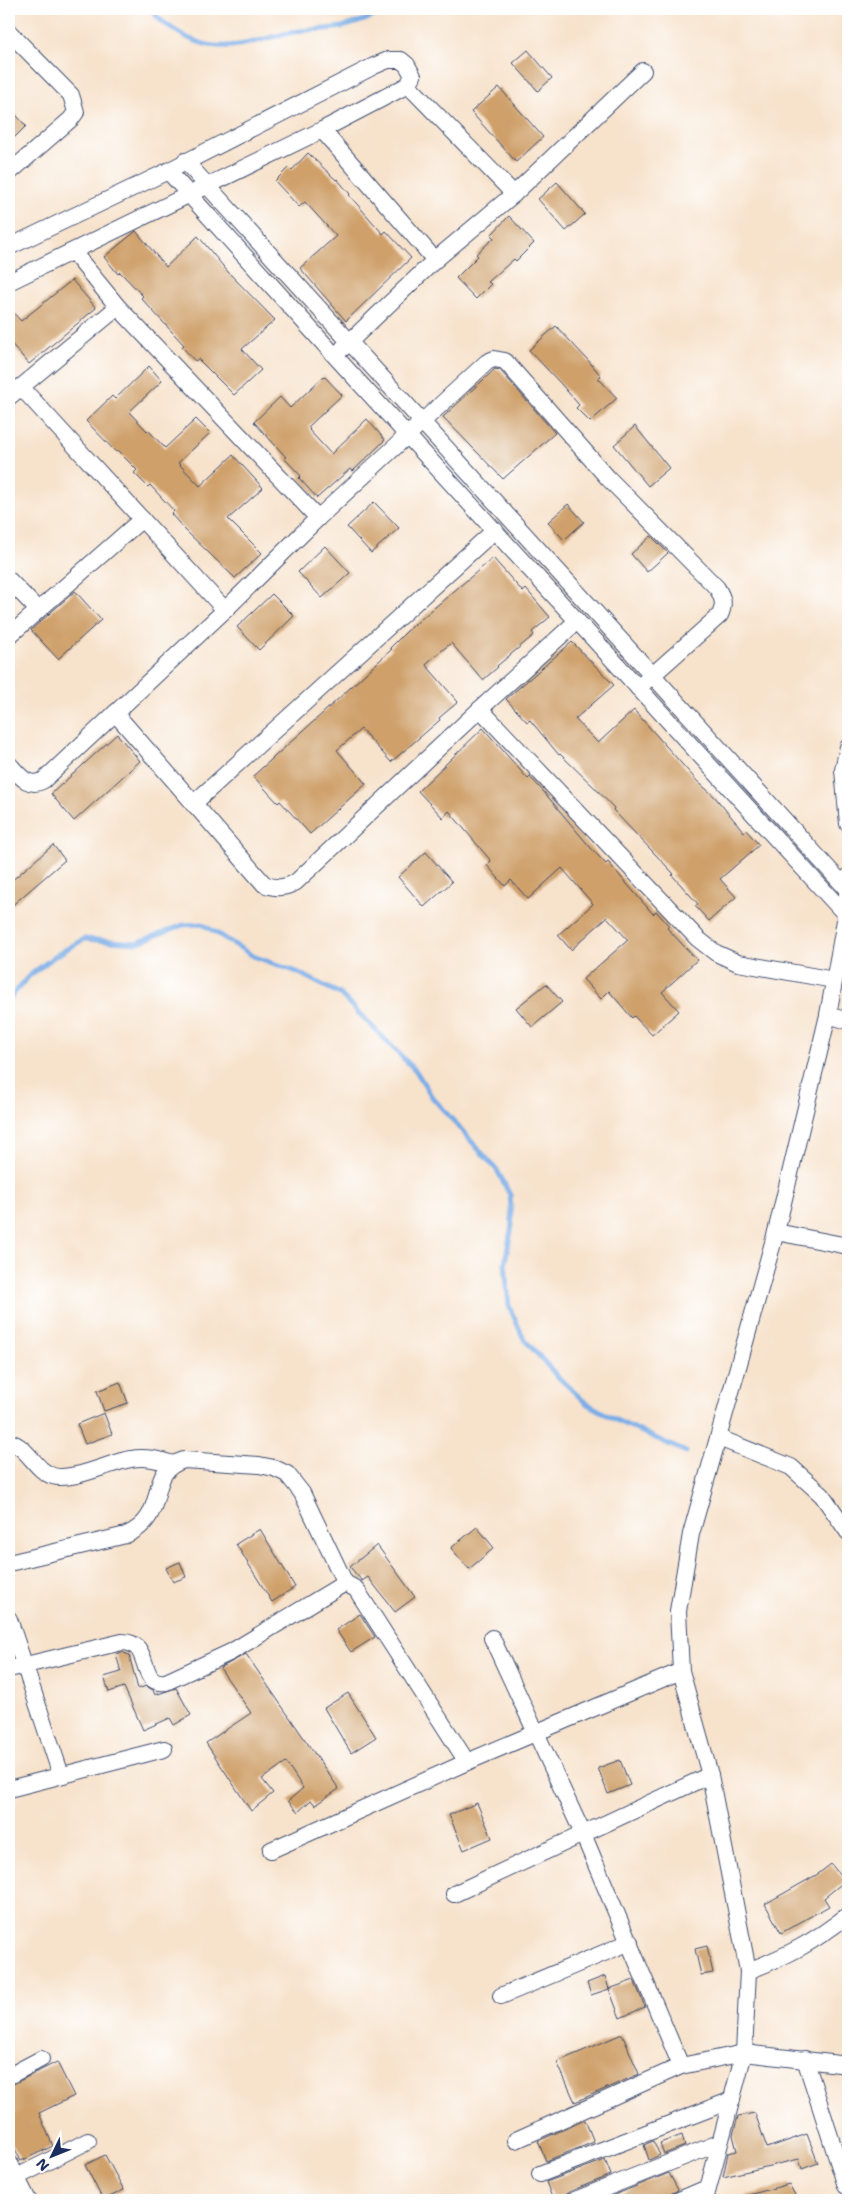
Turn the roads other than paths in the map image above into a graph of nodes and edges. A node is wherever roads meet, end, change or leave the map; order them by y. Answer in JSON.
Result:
{"nodes":[{"id":1,"x":9,"y":32,"type":"edge"},
{"id":2,"x":643,"y":71,"type":"dead end"},
{"id":3,"x":408,"y":85,"type":"junction"},
{"id":4,"x":322,"y":130,"type":"junction"},
{"id":5,"x":185,"y":161,"type":"junction"},
{"id":6,"x":168,"y":171,"type":"junction"},
{"id":7,"x":9,"y":174,"type":"edge"},
{"id":8,"x":208,"y":185,"type":"junction"},
{"id":9,"x":188,"y":194,"type":"junction"},
{"id":10,"x":514,"y":194,"type":"junction"},
{"id":11,"x":9,"y":246,"type":"edge"},
{"id":12,"x":73,"y":252,"type":"junction"},
{"id":13,"x":435,"y":260,"type":"junction"},
{"id":14,"x":9,"y":282,"type":"edge"},
{"id":15,"x":118,"y":307,"type":"junction"},
{"id":16,"x":350,"y":342,"type":"junction"},
{"id":17,"x":334,"y":355,"type":"junction"},
{"id":18,"x":15,"y":392,"type":"edge"},
{"id":19,"x":423,"y":422,"type":"junction"},
{"id":20,"x":407,"y":434,"type":"junction"},
{"id":21,"x":318,"y":518,"type":"junction"},
{"id":22,"x":142,"y":519,"type":"junction"},
{"id":23,"x":495,"y":530,"type":"junction"},
{"id":24,"x":9,"y":580,"type":"edge"},
{"id":25,"x":38,"y":610,"type":"junction"},
{"id":26,"x":225,"y":610,"type":"junction"},
{"id":27,"x":577,"y":621,"type":"junction"},
{"id":28,"x":9,"y":636,"type":"edge"},
{"id":29,"x":653,"y":675,"type":"junction"},
{"id":30,"x":638,"y":688,"type":"junction"},
{"id":31,"x":480,"y":709,"type":"junction"},
{"id":32,"x":115,"y":713,"type":"junction"},
{"id":33,"x":848,"y":746,"type":"edge"},
{"id":34,"x":9,"y":764,"type":"edge"},
{"id":35,"x":193,"y":804,"type":"junction"},
{"id":36,"x":848,"y":824,"type":"edge"},
{"id":37,"x":848,"y":883,"type":"edge"},
{"id":38,"x":846,"y":915,"type":"junction"},
{"id":39,"x":834,"y":980,"type":"junction"},
{"id":40,"x":828,"y":1015,"type":"junction"},
{"id":41,"x":848,"y":1021,"type":"edge"},
{"id":42,"x":776,"y":1232,"type":"junction"},
{"id":43,"x":848,"y":1246,"type":"edge"},
{"id":44,"x":719,"y":1438,"type":"junction"},
{"id":45,"x":9,"y":1442,"type":"edge"},
{"id":46,"x":173,"y":1464,"type":"junction"},
{"id":47,"x":848,"y":1532,"type":"edge"},
{"id":48,"x":9,"y":1563,"type":"edge"},
{"id":49,"x":345,"y":1583,"type":"junction"},
{"id":50,"x":9,"y":1619,"type":"edge"},
{"id":51,"x":492,"y":1638,"type":"dead end"},
{"id":52,"x":16,"y":1666,"type":"edge"},
{"id":53,"x":681,"y":1670,"type":"junction"},
{"id":54,"x":535,"y":1732,"type":"junction"},
{"id":55,"x":164,"y":1749,"type":"dead end"},
{"id":56,"x":467,"y":1762,"type":"junction"},
{"id":57,"x":61,"y":1776,"type":"junction"},
{"id":58,"x":710,"y":1776,"type":"junction"},
{"id":59,"x":9,"y":1789,"type":"edge"},
{"id":60,"x":583,"y":1834,"type":"junction"},
{"id":61,"x":271,"y":1850,"type":"dead end"},
{"id":62,"x":454,"y":1894,"type":"dead end"},
{"id":63,"x":848,"y":1915,"type":"edge"},
{"id":64,"x":630,"y":1942,"type":"junction"},
{"id":65,"x":748,"y":1971,"type":"junction"},
{"id":66,"x":501,"y":1996,"type":"dead end"},
{"id":67,"x":744,"y":2053,"type":"junction"},
{"id":68,"x":41,"y":2059,"type":"dead end"},
{"id":69,"x":805,"y":2059,"type":"junction"},
{"id":70,"x":848,"y":2064,"type":"edge"},
{"id":71,"x":681,"y":2066,"type":"junction"},
{"id":72,"x":9,"y":2076,"type":"edge"},
{"id":73,"x":732,"y":2100,"type":"junction"},
{"id":74,"x":88,"y":2140,"type":"dead end"},
{"id":75,"x":516,"y":2140,"type":"dead end"},
{"id":76,"x":719,"y":2143,"type":"junction"},
{"id":77,"x":11,"y":2173,"type":"edge"},
{"id":78,"x":540,"y":2174,"type":"dead end"},
{"id":79,"x":848,"y":2185,"type":"edge"},
{"id":80,"x":706,"y":2194,"type":"edge"},
{"id":81,"x":28,"y":2200,"type":"edge"},
{"id":82,"x":576,"y":2200,"type":"edge"},
{"id":83,"x":679,"y":2200,"type":"edge"}],
"edges":[{"from":1,"to":7,"type":"street"},
{"from":2,"to":10,"type":"street"},
{"from":3,"to":4,"type":"street"},
{"from":3,"to":5,"type":"street"},
{"from":3,"to":10,"type":"street"},
{"from":4,"to":8,"type":"street"},
{"from":4,"to":13,"type":"street"},
{"from":5,"to":6,"type":"street"},
{"from":5,"to":8,"type":"street"},
{"from":6,"to":9,"type":"street"},
{"from":6,"to":11,"type":"street"},
{"from":8,"to":9,"type":"street"},
{"from":8,"to":16,"type":"street"},
{"from":9,"to":12,"type":"street"},
{"from":9,"to":17,"type":"street"},
{"from":10,"to":13,"type":"street"},
{"from":12,"to":14,"type":"street"},
{"from":12,"to":15,"type":"street"},
{"from":13,"to":16,"type":"street"},
{"from":15,"to":18,"type":"street"},
{"from":15,"to":21,"type":"street"},
{"from":16,"to":17,"type":"street"},
{"from":16,"to":19,"type":"street"},
{"from":17,"to":20,"type":"street"},
{"from":18,"to":22,"type":"street"},
{"from":19,"to":20,"type":"street"},
{"from":19,"to":29,"type":"street"},
{"from":19,"to":29,"type":"street"},
{"from":20,"to":21,"type":"street"},
{"from":20,"to":23,"type":"street"},
{"from":21,"to":26,"type":"street"},
{"from":22,"to":25,"type":"street"},
{"from":22,"to":26,"type":"street"},
{"from":23,"to":27,"type":"street"},
{"from":23,"to":35,"type":"street"},
{"from":24,"to":25,"type":"street"},
{"from":25,"to":28,"type":"street"},
{"from":26,"to":32,"type":"street"},
{"from":27,"to":30,"type":"street"},
{"from":27,"to":31,"type":"street"},
{"from":29,"to":30,"type":"street"},
{"from":29,"to":37,"type":"street"},
{"from":30,"to":38,"type":"street"},
{"from":31,"to":35,"type":"street"},
{"from":31,"to":39,"type":"street"},
{"from":32,"to":34,"type":"street"},
{"from":32,"to":35,"type":"street"},
{"from":33,"to":36,"type":"street"},
{"from":37,"to":38,"type":"street"},
{"from":38,"to":39,"type":"street"},
{"from":39,"to":40,"type":"street"},
{"from":40,"to":41,"type":"street"},
{"from":40,"to":42,"type":"street"},
{"from":42,"to":43,"type":"street"},
{"from":42,"to":44,"type":"street"},
{"from":44,"to":47,"type":"street"},
{"from":44,"to":53,"type":"street"},
{"from":45,"to":46,"type":"street"},
{"from":46,"to":48,"type":"street"},
{"from":46,"to":49,"type":"street"},
{"from":49,"to":52,"type":"street"},
{"from":49,"to":56,"type":"street"},
{"from":50,"to":52,"type":"street"},
{"from":51,"to":54,"type":"street"},
{"from":52,"to":57,"type":"street"},
{"from":53,"to":54,"type":"street"},
{"from":53,"to":58,"type":"street"},
{"from":54,"to":56,"type":"street"},
{"from":54,"to":60,"type":"street"},
{"from":55,"to":57,"type":"street"},
{"from":56,"to":61,"type":"street"},
{"from":57,"to":59,"type":"street"},
{"from":58,"to":60,"type":"street"},
{"from":58,"to":65,"type":"street"},
{"from":60,"to":62,"type":"street"},
{"from":60,"to":64,"type":"street"},
{"from":63,"to":65,"type":"street"},
{"from":64,"to":66,"type":"street"},
{"from":64,"to":71,"type":"street"},
{"from":65,"to":67,"type":"street"},
{"from":67,"to":69,"type":"street"},
{"from":67,"to":71,"type":"street"},
{"from":67,"to":73,"type":"street"},
{"from":68,"to":72,"type":"street"},
{"from":69,"to":70,"type":"street"},
{"from":69,"to":79,"type":"street"},
{"from":71,"to":75,"type":"street"},
{"from":73,"to":76,"type":"street"},
{"from":73,"to":78,"type":"street"},
{"from":74,"to":77,"type":"street"},
{"from":76,"to":80,"type":"street"},
{"from":76,"to":82,"type":"street"},
{"from":77,"to":81,"type":"street"},
{"from":80,"to":83,"type":"street"}]}
